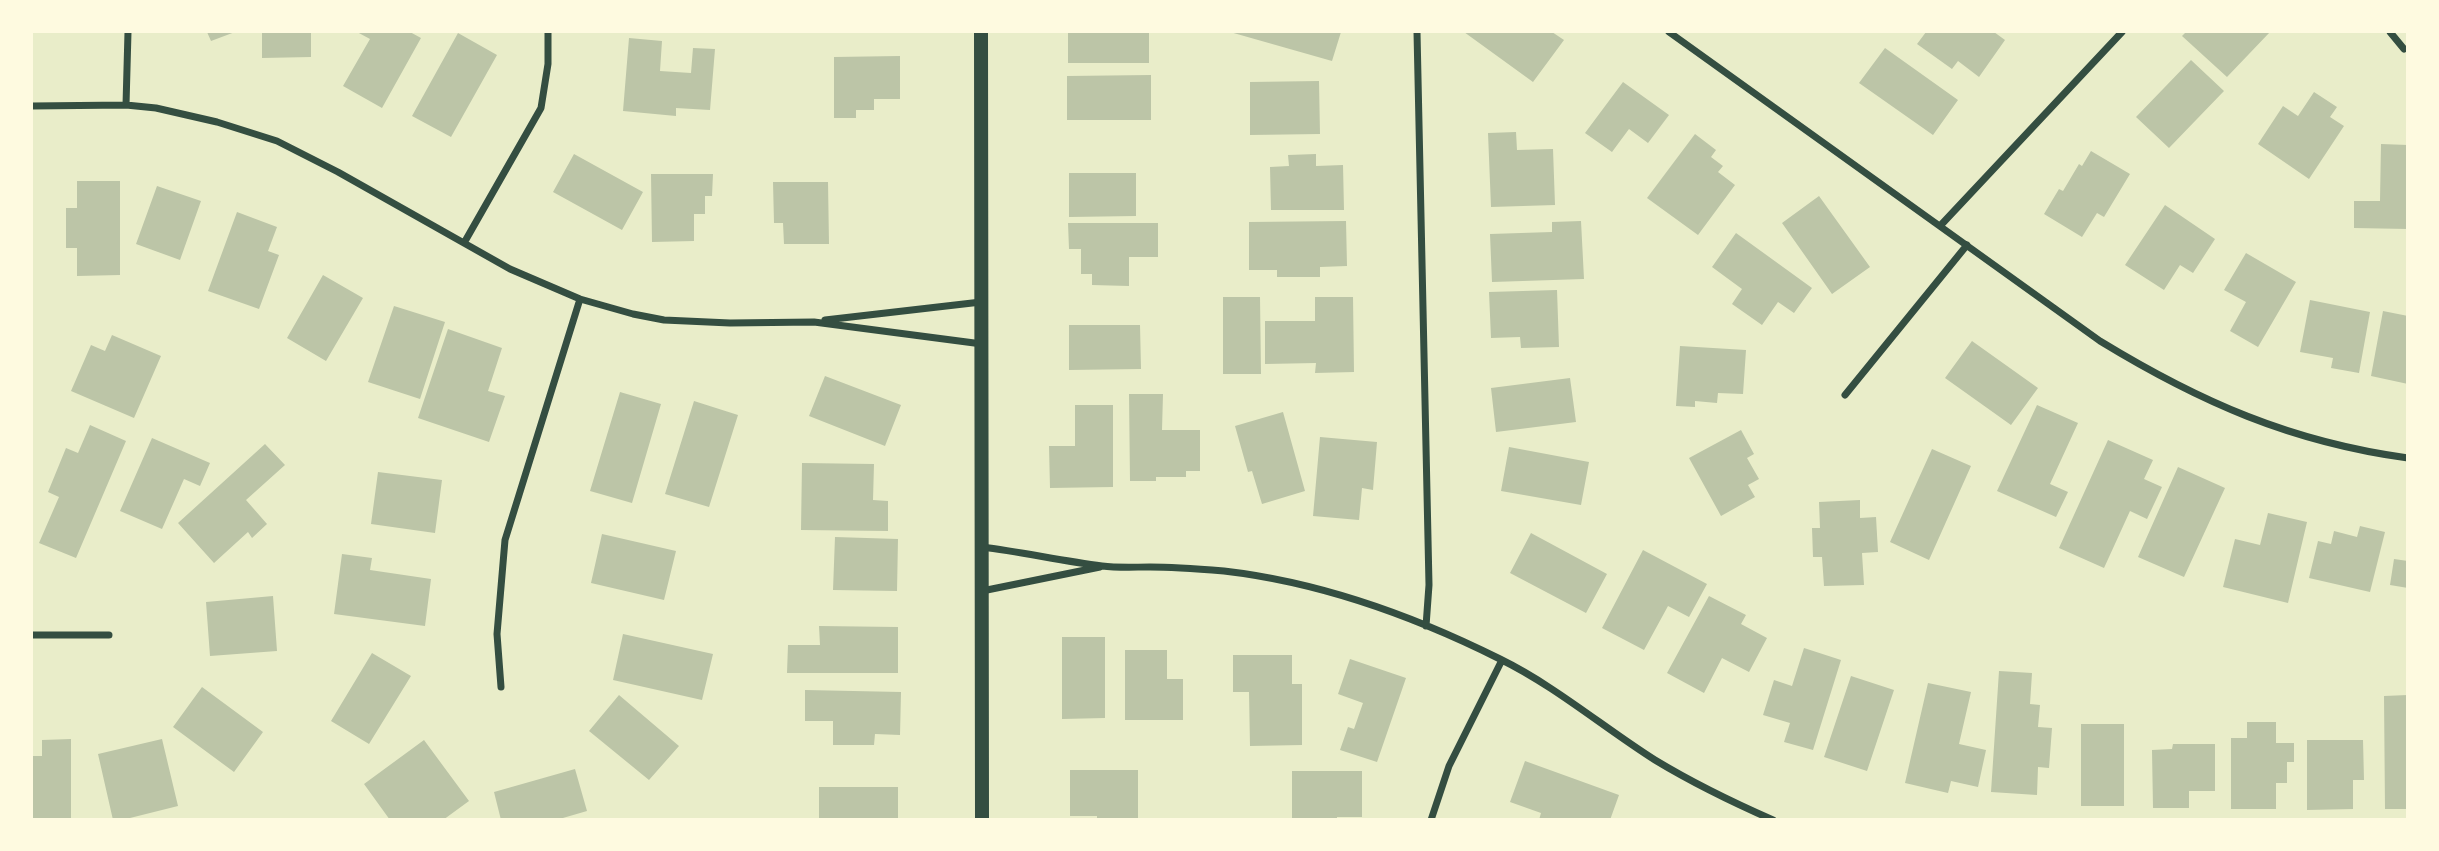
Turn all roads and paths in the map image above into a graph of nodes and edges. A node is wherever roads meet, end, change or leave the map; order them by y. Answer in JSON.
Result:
{"nodes":[{"id":1,"x":128,"y":32,"type":"edge"},
{"id":2,"x":548,"y":32,"type":"edge"},
{"id":3,"x":981,"y":32,"type":"edge"},
{"id":4,"x":1417,"y":32,"type":"edge"},
{"id":5,"x":1669,"y":32,"type":"edge"},
{"id":6,"x":2122,"y":32,"type":"edge"},
{"id":7,"x":2390,"y":32,"type":"edge"},
{"id":8,"x":2404,"y":49,"type":"dead end"},
{"id":9,"x":126,"y":105,"type":"junction"},
{"id":10,"x":32,"y":106,"type":"edge"},
{"id":11,"x":1940,"y":226,"type":"junction"},
{"id":12,"x":464,"y":243,"type":"junction"},
{"id":13,"x":1967,"y":245,"type":"junction"},
{"id":14,"x":580,"y":299,"type":"junction"},
{"id":15,"x":981,"y":302,"type":"junction"},
{"id":16,"x":814,"y":322,"type":"junction"},
{"id":17,"x":982,"y":344,"type":"junction"},
{"id":18,"x":1845,"y":396,"type":"dead end"},
{"id":19,"x":2407,"y":458,"type":"edge"},
{"id":20,"x":982,"y":547,"type":"junction"},
{"id":21,"x":1104,"y":566,"type":"junction"},
{"id":22,"x":982,"y":591,"type":"junction"},
{"id":23,"x":1426,"y":626,"type":"junction"},
{"id":24,"x":32,"y":635,"type":"edge"},
{"id":25,"x":109,"y":635,"type":"dead end"},
{"id":26,"x":1502,"y":660,"type":"junction"},
{"id":27,"x":501,"y":687,"type":"dead end"},
{"id":28,"x":982,"y":820,"type":"edge"},
{"id":29,"x":1431,"y":820,"type":"edge"},
{"id":30,"x":1773,"y":820,"type":"edge"}],
"edges":[{"from":1,"to":9,"type":"street"},
{"from":2,"to":12,"type":"street"},
{"from":3,"to":15,"type":"main road"},
{"from":4,"to":23,"type":"street"},
{"from":5,"to":11,"type":"street"},
{"from":6,"to":11,"type":"street"},
{"from":7,"to":8,"type":"street"},
{"from":9,"to":10,"type":"street"},
{"from":9,"to":12,"type":"street"},
{"from":11,"to":13,"type":"street"},
{"from":12,"to":14,"type":"street"},
{"from":13,"to":18,"type":"street"},
{"from":13,"to":19,"type":"street"},
{"from":14,"to":16,"type":"street"},
{"from":14,"to":27,"type":"street"},
{"from":15,"to":16,"type":"street"},
{"from":15,"to":17,"type":"main road"},
{"from":16,"to":17,"type":"street"},
{"from":17,"to":20,"type":"main road"},
{"from":20,"to":21,"type":"street"},
{"from":20,"to":22,"type":"main road"},
{"from":21,"to":22,"type":"street"},
{"from":21,"to":23,"type":"street"},
{"from":22,"to":28,"type":"main road"},
{"from":23,"to":26,"type":"street"},
{"from":24,"to":25,"type":"street"},
{"from":26,"to":29,"type":"street"},
{"from":26,"to":30,"type":"street"}]}
